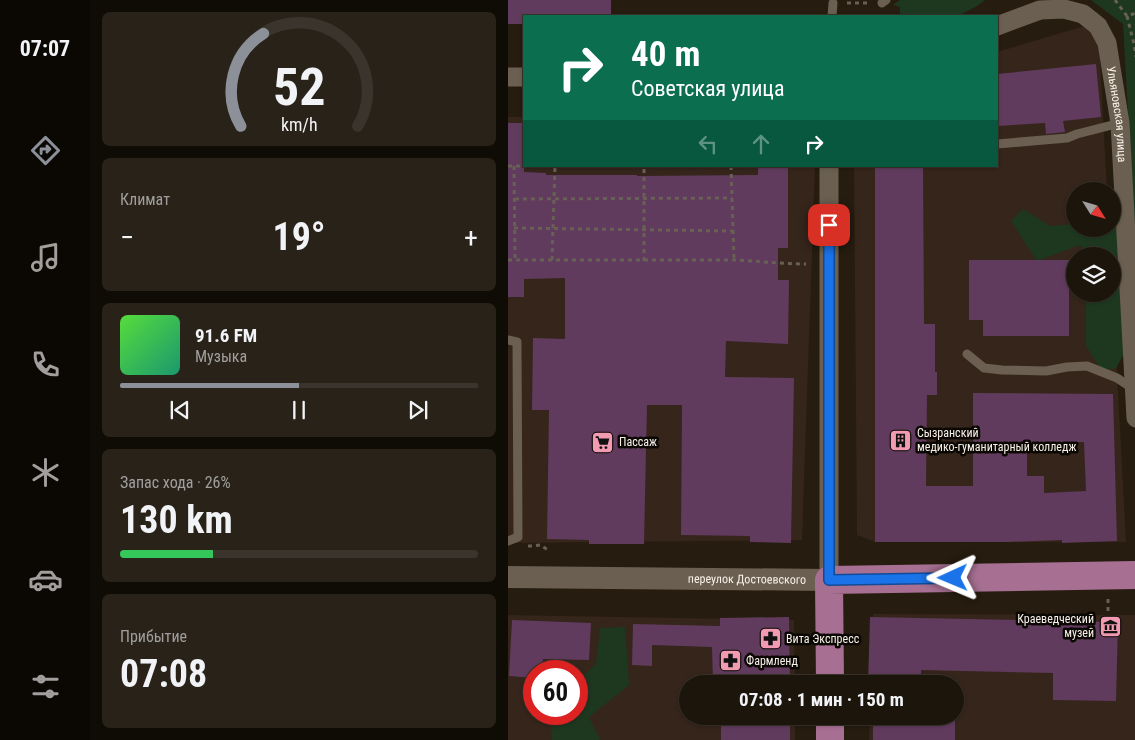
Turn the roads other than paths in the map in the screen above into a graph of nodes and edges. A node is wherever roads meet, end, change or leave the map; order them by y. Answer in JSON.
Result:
{"nodes":[{"id":1,"x":833,"y":3,"type":"road end"},
{"id":2,"x":1041,"y":5,"type":"edge"},
{"id":3,"x":832,"y":15,"type":"edge"},
{"id":4,"x":998,"y":26,"type":"edge"},
{"id":5,"x":508,"y":77,"type":"edge"},
{"id":6,"x":523,"y":77,"type":"edge"},
{"id":7,"x":1120,"y":123,"type":"junction"},
{"id":8,"x":998,"y":144,"type":"edge"},
{"id":9,"x":829,"y":167,"type":"edge"},
{"id":10,"x":508,"y":340,"type":"edge"},
{"id":11,"x":967,"y":354,"type":"dead end"},
{"id":12,"x":1135,"y":390,"type":"edge"},
{"id":13,"x":1136,"y":418,"type":"edge"},
{"id":14,"x":508,"y":541,"type":"edge"},
{"id":15,"x":1136,"y":576,"type":"edge"},
{"id":16,"x":508,"y":577,"type":"edge"},
{"id":17,"x":829,"y":580,"type":"junction"},
{"id":18,"x":830,"y":675,"type":"edge"},
{"id":19,"x":830,"y":725,"type":"edge"},
{"id":20,"x":830,"y":740,"type":"edge"}],
"edges":[{"from":1,"to":3,"type":"lane"},
{"from":2,"to":4,"type":"street","name":"Ульяновская улица"},
{"from":2,"to":7,"type":"street","name":"Ульяновская улица"},
{"from":5,"to":6,"type":"street"},
{"from":7,"to":8,"type":"lane"},
{"from":7,"to":12,"type":"street","name":"Ульяновская улица"},
{"from":9,"to":17,"type":"street"},
{"from":10,"to":14,"type":"lane"},
{"from":11,"to":12,"type":"lane"},
{"from":12,"to":13,"type":"street","name":"Ульяновская улица"},
{"from":15,"to":17,"type":"main road","name":"переулок Достоевского"},
{"from":16,"to":17,"type":"street","name":"переулок Достоевского"},
{"from":17,"to":18,"type":"main road"},
{"from":19,"to":20,"type":"main road"}]}
